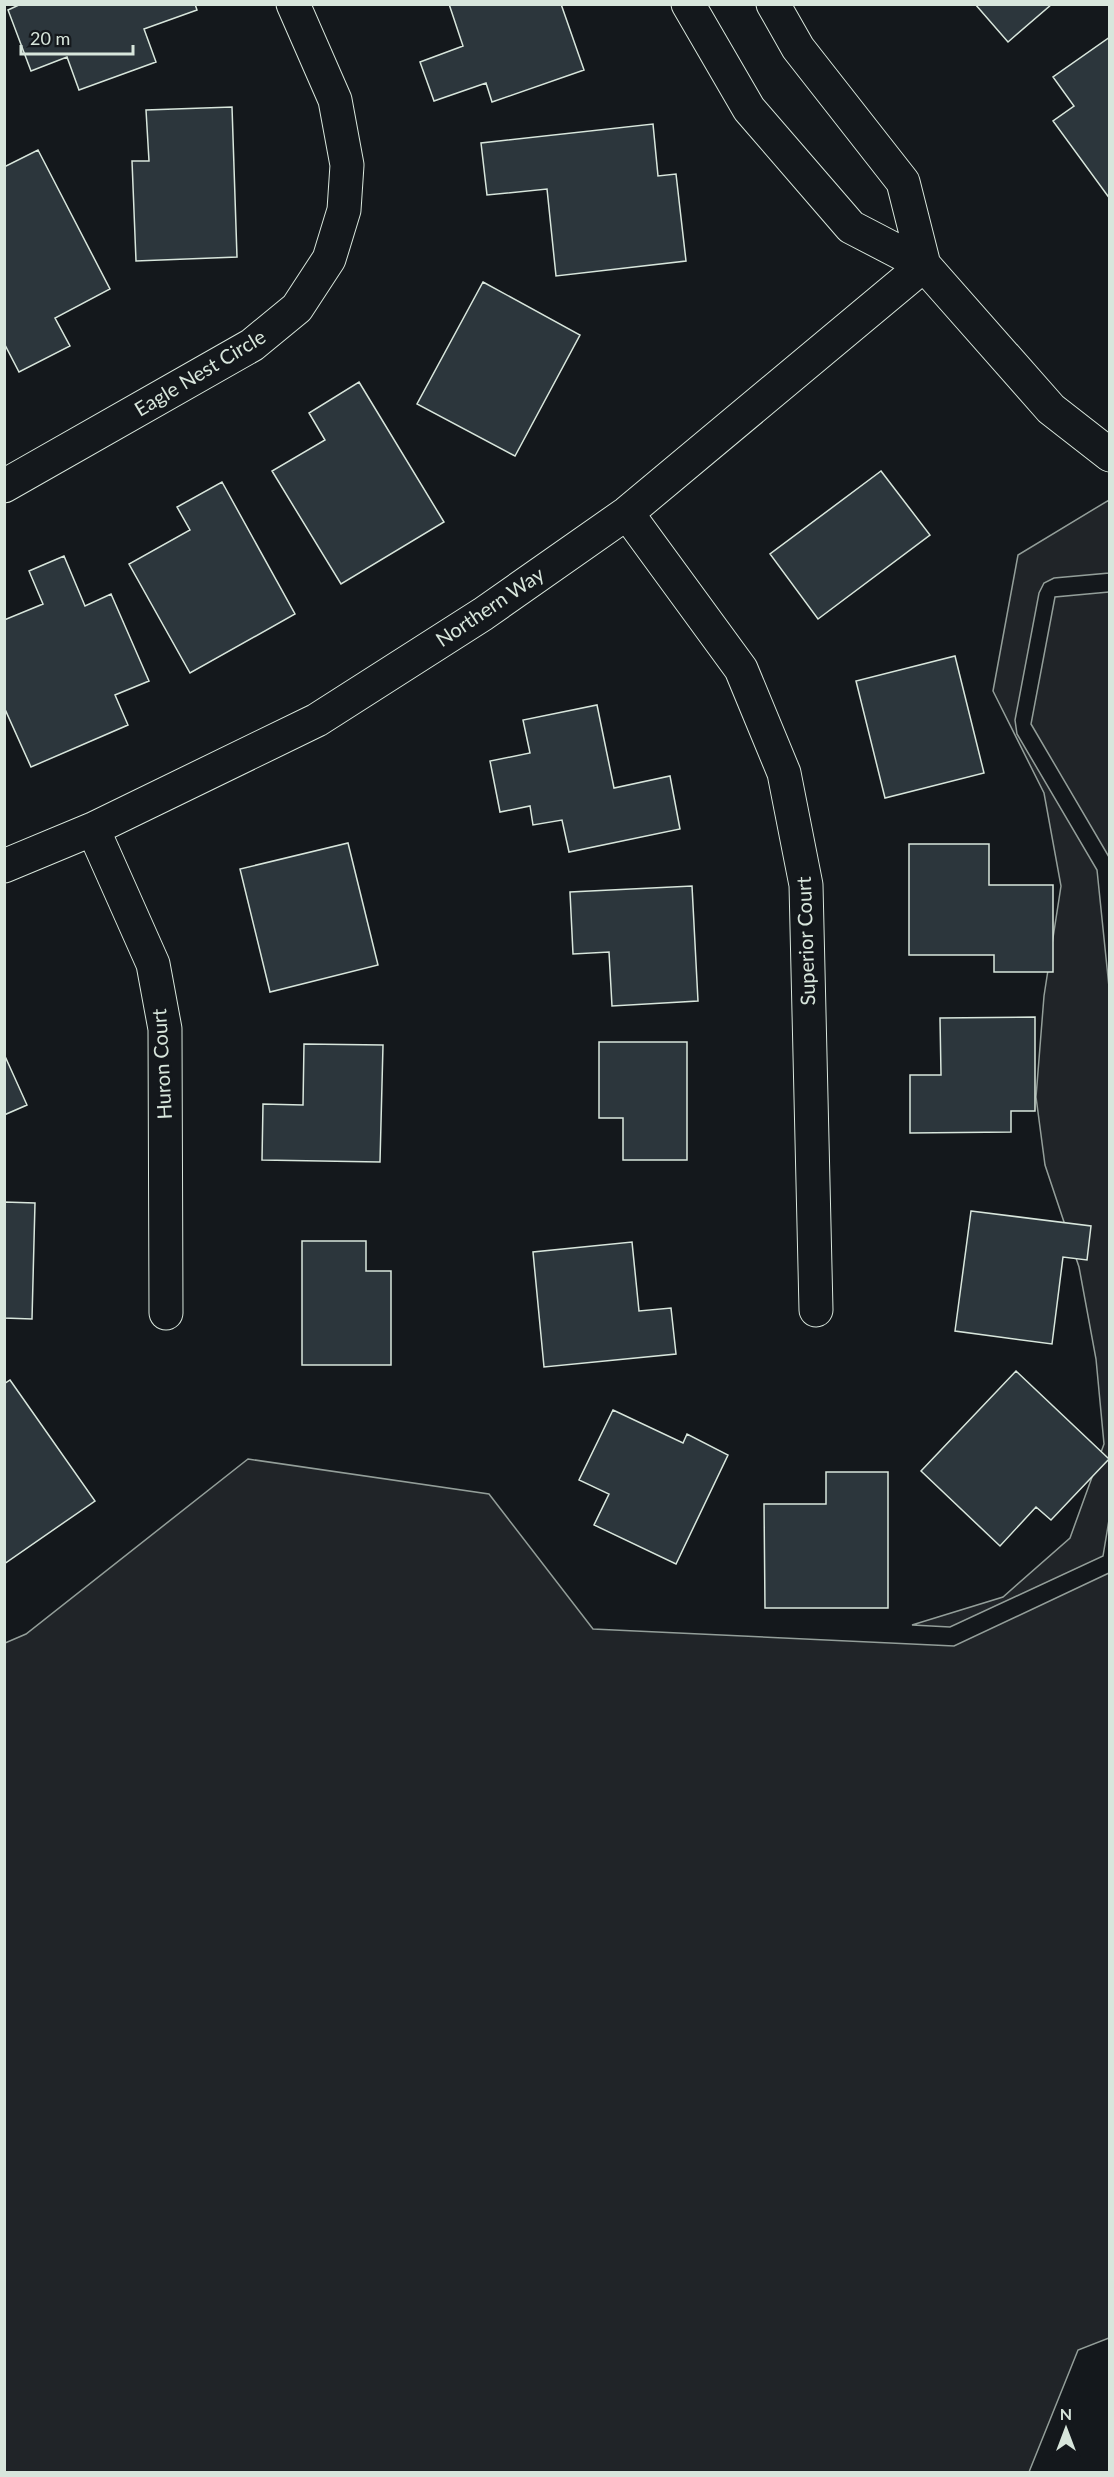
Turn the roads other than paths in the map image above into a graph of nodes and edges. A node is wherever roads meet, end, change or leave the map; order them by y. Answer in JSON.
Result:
{"nodes":[{"id":1,"x":293,"y":4,"type":"edge"},
{"id":2,"x":688,"y":4,"type":"edge"},
{"id":3,"x":773,"y":4,"type":"edge"},
{"id":4,"x":924,"y":265,"type":"junction"},
{"id":5,"x":1110,"y":454,"type":"edge"},
{"id":6,"x":4,"y":486,"type":"edge"},
{"id":7,"x":627,"y":513,"type":"junction"},
{"id":8,"x":93,"y":829,"type":"junction"},
{"id":9,"x":4,"y":866,"type":"edge"},
{"id":10,"x":816,"y":1310,"type":"dead end"},
{"id":11,"x":166,"y":1313,"type":"dead end"}],
"edges":[{"from":1,"to":6,"type":"street","name":"Eagle Nest Circle"},
{"from":2,"to":4,"type":"street"},
{"from":3,"to":4,"type":"street"},
{"from":4,"to":5,"type":"street"},
{"from":4,"to":7,"type":"street","name":"Northern Way"},
{"from":7,"to":8,"type":"street","name":"Northern Way"},
{"from":7,"to":10,"type":"street","name":"Superior Court"},
{"from":8,"to":9,"type":"street","name":"Northern Way"},
{"from":8,"to":11,"type":"street","name":"Huron Court"}]}
